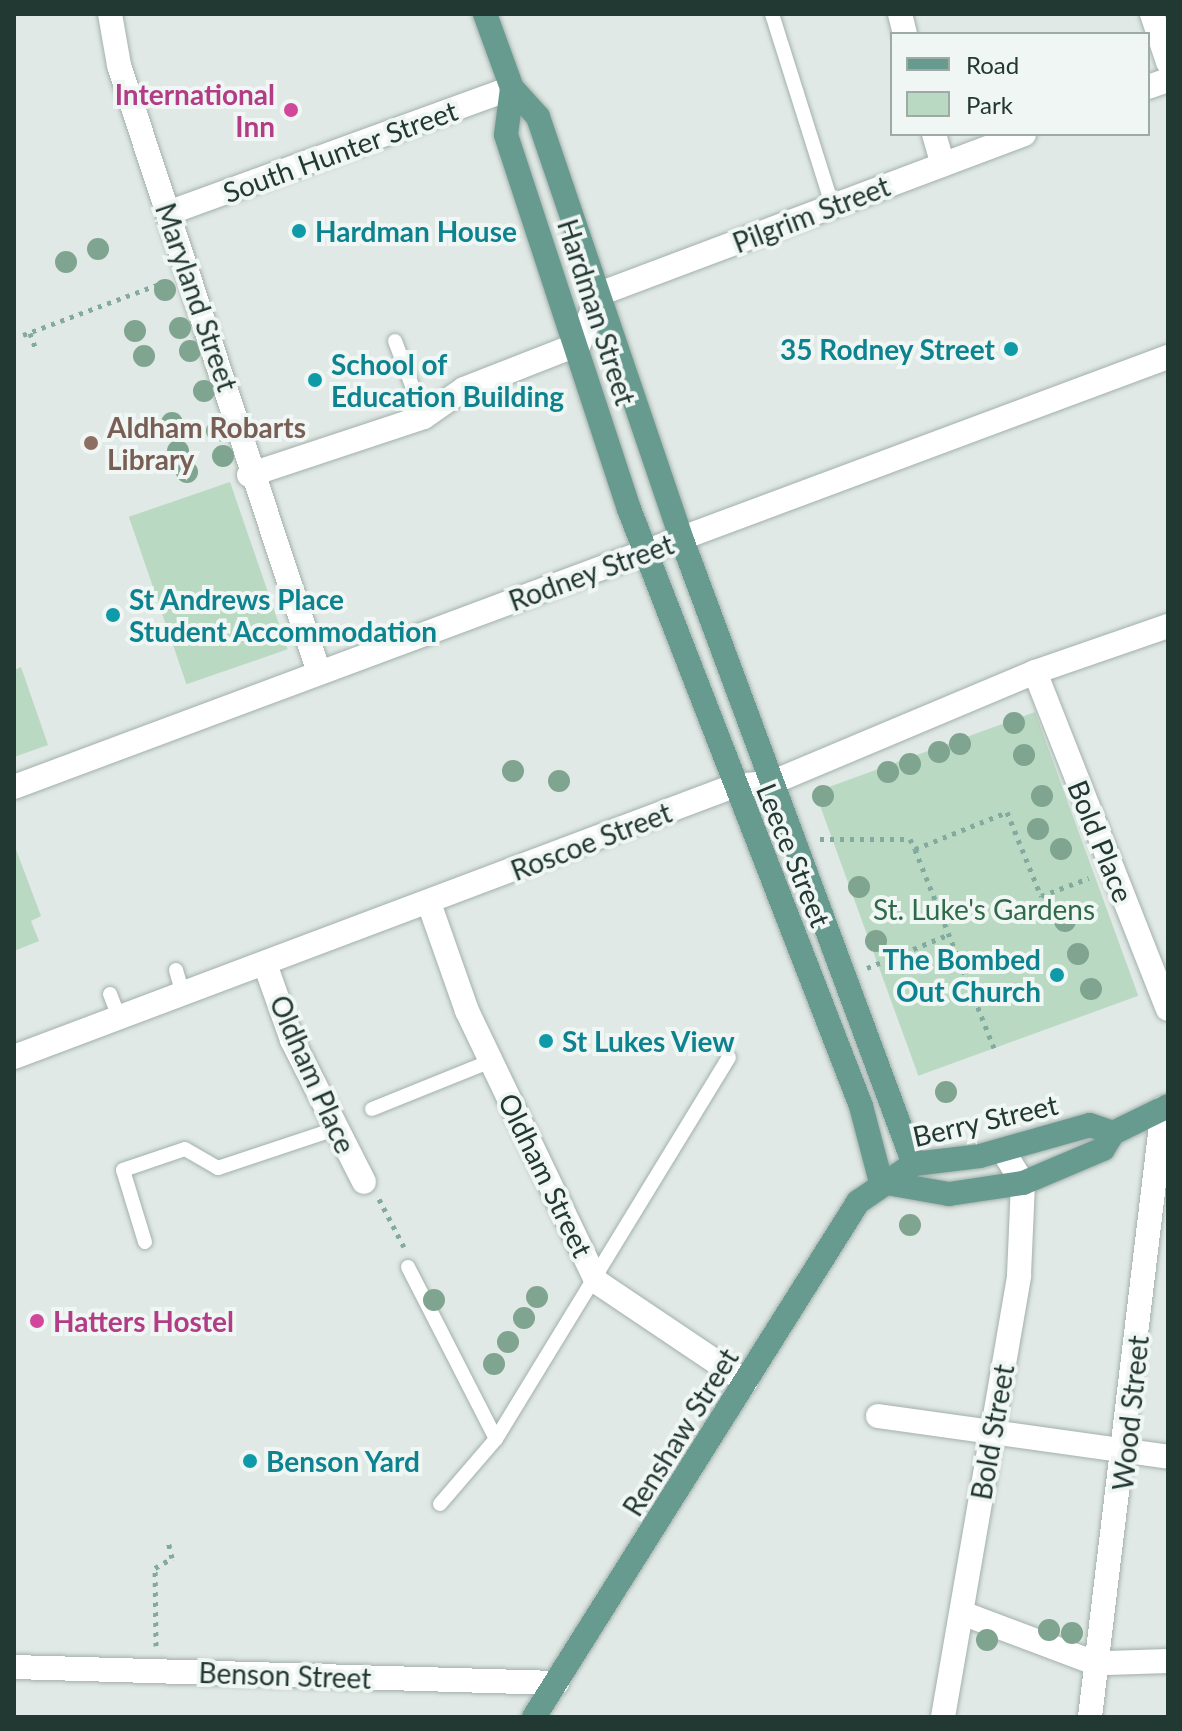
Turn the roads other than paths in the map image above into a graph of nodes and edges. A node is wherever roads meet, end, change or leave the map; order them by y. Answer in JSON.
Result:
{"nodes":[{"id":1,"x":110,"y":14,"type":"edge"},
{"id":2,"x":485,"y":14,"type":"edge"},
{"id":3,"x":772,"y":14,"type":"edge"},
{"id":4,"x":1152,"y":14,"type":"edge"},
{"id":5,"x":1168,"y":62,"type":"edge"},
{"id":6,"x":512,"y":88,"type":"junction"},
{"id":7,"x":935,"y":136,"type":"edge"},
{"id":8,"x":1019,"y":136,"type":"edge"},
{"id":9,"x":943,"y":165,"type":"junction"},
{"id":10,"x":833,"y":207,"type":"junction"},
{"id":11,"x":168,"y":213,"type":"junction"},
{"id":12,"x":599,"y":294,"type":"junction"},
{"id":13,"x":395,"y":341,"type":"dead end"},
{"id":14,"x":579,"y":344,"type":"junction"},
{"id":15,"x":1168,"y":357,"type":"edge"},
{"id":16,"x":424,"y":417,"type":"junction"},
{"id":17,"x":249,"y":475,"type":"junction"},
{"id":18,"x":682,"y":540,"type":"junction"},
{"id":19,"x":644,"y":553,"type":"junction"},
{"id":20,"x":1168,"y":626,"type":"edge"},
{"id":21,"x":318,"y":670,"type":"junction"},
{"id":22,"x":1035,"y":672,"type":"junction"},
{"id":23,"x":771,"y":783,"type":"junction"},
{"id":24,"x":734,"y":786,"type":"junction"},
{"id":25,"x":14,"y":787,"type":"edge"},
{"id":26,"x":429,"y":903,"type":"junction"},
{"id":27,"x":265,"y":964,"type":"junction"},
{"id":28,"x":176,"y":970,"type":"dead end"},
{"id":29,"x":110,"y":994,"type":"dead end"},
{"id":30,"x":183,"y":994,"type":"junction"},
{"id":31,"x":1168,"y":1009,"type":"edge"},
{"id":32,"x":119,"y":1018,"type":"junction"},
{"id":33,"x":14,"y":1057,"type":"edge"},
{"id":34,"x":729,"y":1058,"type":"dead end"},
{"id":35,"x":491,"y":1061,"type":"junction"},
{"id":36,"x":1166,"y":1107,"type":"edge"},
{"id":37,"x":372,"y":1109,"type":"dead end"},
{"id":38,"x":335,"y":1129,"type":"junction"},
{"id":39,"x":1113,"y":1133,"type":"junction"},
{"id":40,"x":1003,"y":1151,"type":"junction"},
{"id":41,"x":914,"y":1164,"type":"junction"},
{"id":42,"x":364,"y":1182,"type":"road end"},
{"id":43,"x":881,"y":1182,"type":"junction"},
{"id":44,"x":1023,"y":1183,"type":"junction"},
{"id":45,"x":145,"y":1242,"type":"dead end"},
{"id":46,"x":1158,"y":1263,"type":"edge"},
{"id":47,"x":408,"y":1267,"type":"road end"},
{"id":48,"x":597,"y":1282,"type":"junction"},
{"id":49,"x":746,"y":1382,"type":"junction"},
{"id":50,"x":878,"y":1416,"type":"dead end"},
{"id":51,"x":992,"y":1432,"type":"junction"},
{"id":52,"x":496,"y":1439,"type":"junction"},
{"id":53,"x":1127,"y":1454,"type":"junction"},
{"id":54,"x":1168,"y":1457,"type":"edge"},
{"id":55,"x":440,"y":1504,"type":"dead end"},
{"id":56,"x":962,"y":1613,"type":"junction"},
{"id":57,"x":1168,"y":1661,"type":"edge"},
{"id":58,"x":14,"y":1667,"type":"edge"},
{"id":59,"x":557,"y":1683,"type":"junction"},
{"id":60,"x":534,"y":1717,"type":"edge"},
{"id":61,"x":943,"y":1717,"type":"edge"},
{"id":62,"x":1090,"y":1717,"type":"edge"}],
"edges":[{"from":1,"to":11,"type":"street","name":"Maryland Street"},
{"from":2,"to":6,"type":"main road","name":"Hardman Street"},
{"from":3,"to":10,"type":"lane"},
{"from":4,"to":5,"type":"street"},
{"from":6,"to":11,"type":"street","name":"South Hunter Street"},
{"from":6,"to":12,"type":"main road","name":"Hardman Street"},
{"from":6,"to":14,"type":"main road","name":"Hardman Street"},
{"from":7,"to":9,"type":"street"},
{"from":8,"to":9,"type":"street","name":"Pilgrim Street"},
{"from":9,"to":10,"type":"street","name":"Pilgrim Street"},
{"from":10,"to":12,"type":"street","name":"Pilgrim Street"},
{"from":11,"to":17,"type":"street","name":"Maryland Street"},
{"from":12,"to":14,"type":"street"},
{"from":12,"to":18,"type":"main road","name":"Hardman Street"},
{"from":13,"to":16,"type":"lane"},
{"from":14,"to":16,"type":"street"},
{"from":14,"to":19,"type":"main road","name":"Hardman Street"},
{"from":15,"to":18,"type":"street","name":"Rodney Street"},
{"from":16,"to":17,"type":"street"},
{"from":17,"to":21,"type":"street","name":"Maryland Street"},
{"from":18,"to":19,"type":"street","name":"Rodney Street"},
{"from":18,"to":23,"type":"main road","name":"Leece Street"},
{"from":19,"to":21,"type":"street","name":"Rodney Street"},
{"from":19,"to":24,"type":"main road","name":"Leece Street"},
{"from":20,"to":22,"type":"street","name":"Roscoe Street"},
{"from":21,"to":25,"type":"street","name":"Rodney Street"},
{"from":22,"to":23,"type":"street","name":"Roscoe Street"},
{"from":22,"to":31,"type":"street","name":"Bold Place"},
{"from":23,"to":24,"type":"street","name":"Roscoe Street"},
{"from":23,"to":41,"type":"main road","name":"Leece Street"},
{"from":24,"to":26,"type":"street","name":"Roscoe Street"},
{"from":24,"to":43,"type":"main road","name":"Leece Street"},
{"from":26,"to":27,"type":"street","name":"Roscoe Street"},
{"from":26,"to":35,"type":"street","name":"Oldham Street"},
{"from":27,"to":30,"type":"street","name":"Roscoe Street"},
{"from":27,"to":38,"type":"street","name":"Oldham Place"},
{"from":28,"to":30,"type":"lane"},
{"from":29,"to":32,"type":"lane"},
{"from":30,"to":32,"type":"street","name":"Roscoe Street"},
{"from":32,"to":33,"type":"street","name":"Roscoe Street"},
{"from":34,"to":48,"type":"lane"},
{"from":35,"to":37,"type":"lane"},
{"from":35,"to":48,"type":"street","name":"Oldham Street"},
{"from":36,"to":39,"type":"main road","name":"Berry Street"},
{"from":36,"to":46,"type":"street","name":"Wood Street"},
{"from":38,"to":42,"type":"street","name":"Oldham Place"},
{"from":38,"to":45,"type":"lane"},
{"from":39,"to":40,"type":"main road","name":"Berry Street"},
{"from":39,"to":44,"type":"main road","name":"Berry Street"},
{"from":40,"to":41,"type":"main road","name":"Berry Street"},
{"from":40,"to":44,"type":"street"},
{"from":41,"to":43,"type":"main road","name":"Berry Street"},
{"from":43,"to":44,"type":"main road","name":"Berry Street"},
{"from":43,"to":49,"type":"main road","name":"Renshaw Street"},
{"from":44,"to":51,"type":"street","name":"Bold Street"},
{"from":46,"to":53,"type":"street","name":"Wood Street"},
{"from":47,"to":52,"type":"lane"},
{"from":48,"to":49,"type":"street","name":"Oldham Street"},
{"from":48,"to":52,"type":"lane"},
{"from":49,"to":59,"type":"main road","name":"Renshaw Street"},
{"from":50,"to":51,"type":"street"},
{"from":51,"to":53,"type":"street"},
{"from":51,"to":56,"type":"street","name":"Bold Street"},
{"from":52,"to":55,"type":"lane"},
{"from":53,"to":54,"type":"street"},
{"from":53,"to":62,"type":"street","name":"Wood Street"},
{"from":56,"to":57,"type":"street"},
{"from":56,"to":61,"type":"street","name":"Bold Street"},
{"from":58,"to":59,"type":"street","name":"Benson Street"},
{"from":59,"to":60,"type":"main road","name":"Renshaw Street"}]}
